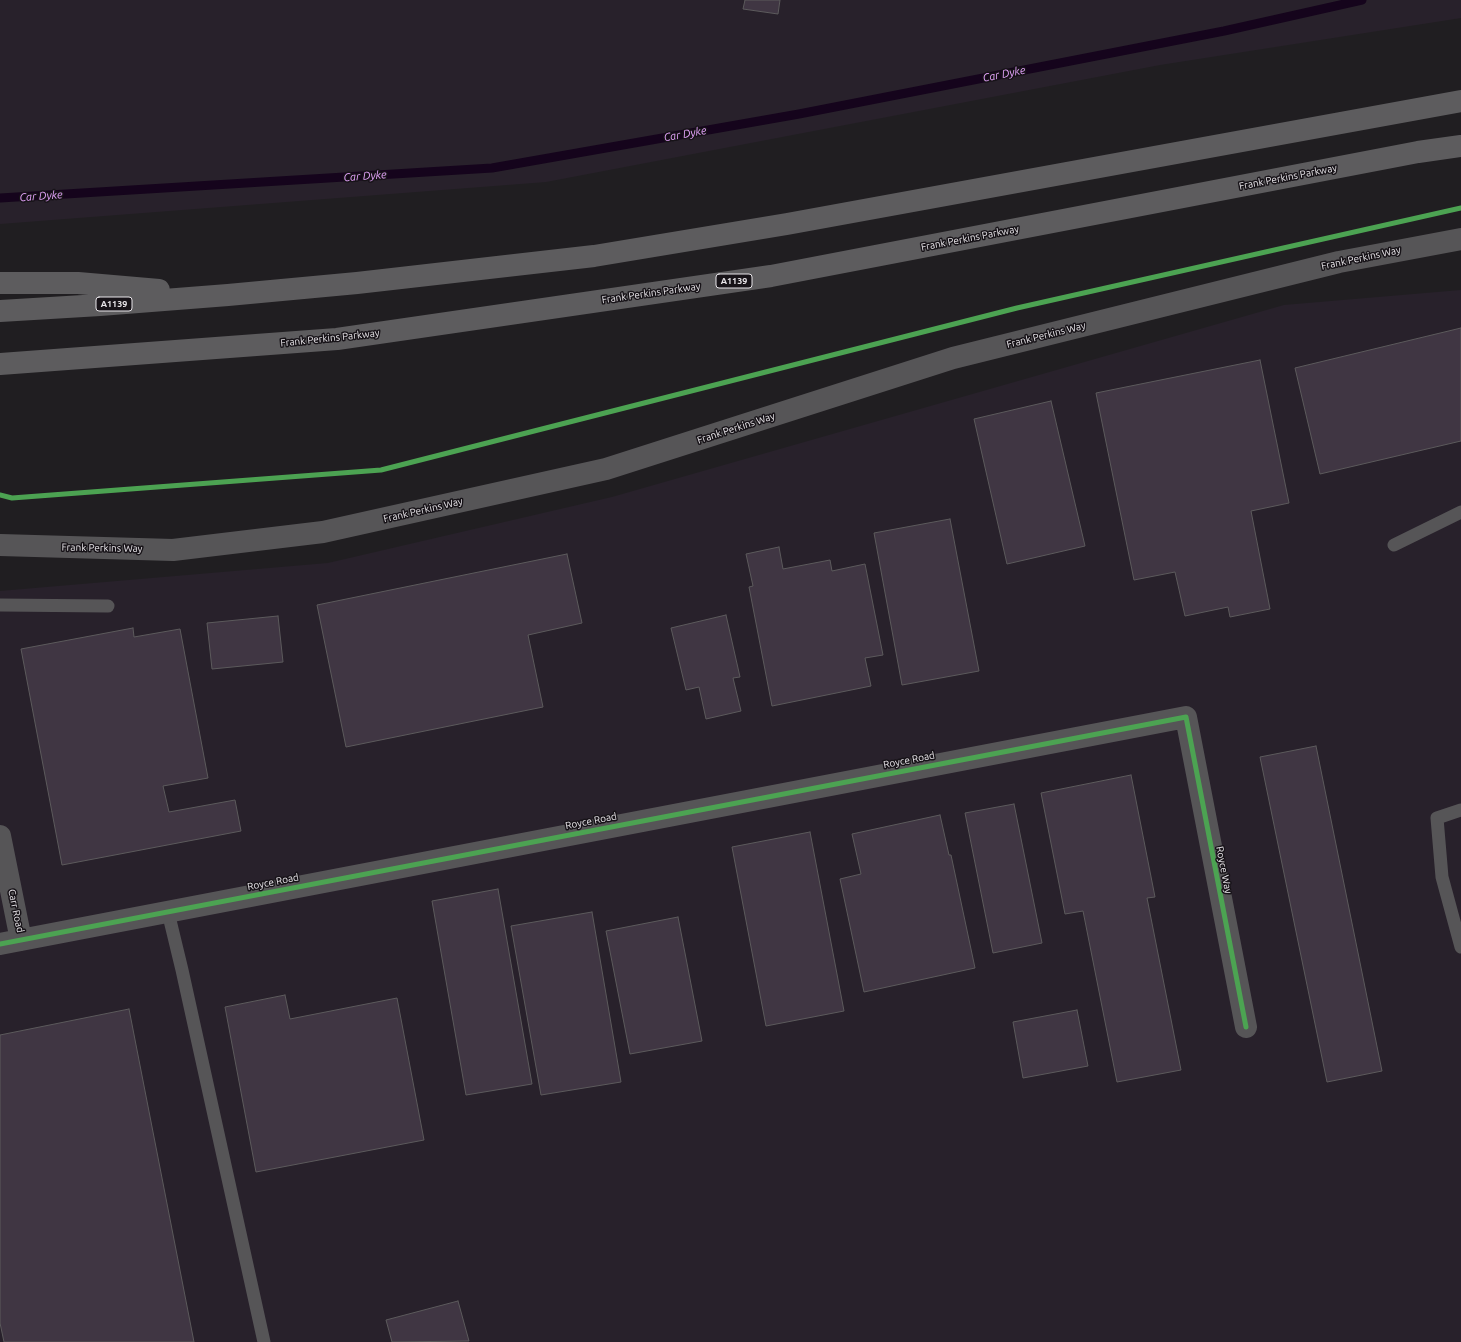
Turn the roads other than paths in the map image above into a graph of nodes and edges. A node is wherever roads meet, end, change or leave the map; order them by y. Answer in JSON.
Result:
{"nodes":[{"id":1,"x":1461,"y":101,"type":"edge"},
{"id":2,"x":1461,"y":146,"type":"edge"},
{"id":3,"x":1461,"y":239,"type":"edge"},
{"id":4,"x":0,"y":283,"type":"edge"},
{"id":5,"x":228,"y":295,"type":"junction"},
{"id":6,"x":0,"y":311,"type":"edge"},
{"id":7,"x":0,"y":364,"type":"edge"},
{"id":8,"x":1461,"y":512,"type":"edge"},
{"id":9,"x":0,"y":545,"type":"edge"},
{"id":10,"x":1394,"y":545,"type":"dead end"},
{"id":11,"x":0,"y":605,"type":"edge"},
{"id":12,"x":108,"y":606,"type":"dead end"},
{"id":13,"x":1186,"y":716,"type":"joint"},
{"id":14,"x":1461,"y":810,"type":"edge"},
{"id":15,"x":0,"y":836,"type":"edge"},
{"id":16,"x":168,"y":912,"type":"junction"},
{"id":17,"x":21,"y":940,"type":"junction"},
{"id":18,"x":0,"y":944,"type":"edge"},
{"id":19,"x":1461,"y":947,"type":"edge"},
{"id":20,"x":1246,"y":1027,"type":"dead end"},
{"id":21,"x":264,"y":1342,"type":"edge"}],
"edges":[{"from":1,"to":5,"type":"highway","number":"A1139"},
{"from":2,"to":7,"type":"highway","name":"Frank Perkins Parkway","number":"A1139"},
{"from":3,"to":9,"type":"street","name":"Frank Perkins Way"},
{"from":4,"to":5,"type":"highway","number":"A1139"},
{"from":5,"to":6,"type":"highway","number":"A1139"},
{"from":8,"to":10,"type":"lane"},
{"from":11,"to":12,"type":"lane"},
{"from":13,"to":16,"type":"street","name":"Royce Road"},
{"from":13,"to":20,"type":"street","name":"Royce Way"},
{"from":14,"to":19,"type":"lane"},
{"from":15,"to":17,"type":"street","name":"Carr Road"},
{"from":16,"to":17,"type":"street","name":"Royce Road"},
{"from":16,"to":21,"type":"lane"},
{"from":17,"to":18,"type":"street","name":"Royce Road"}]}
